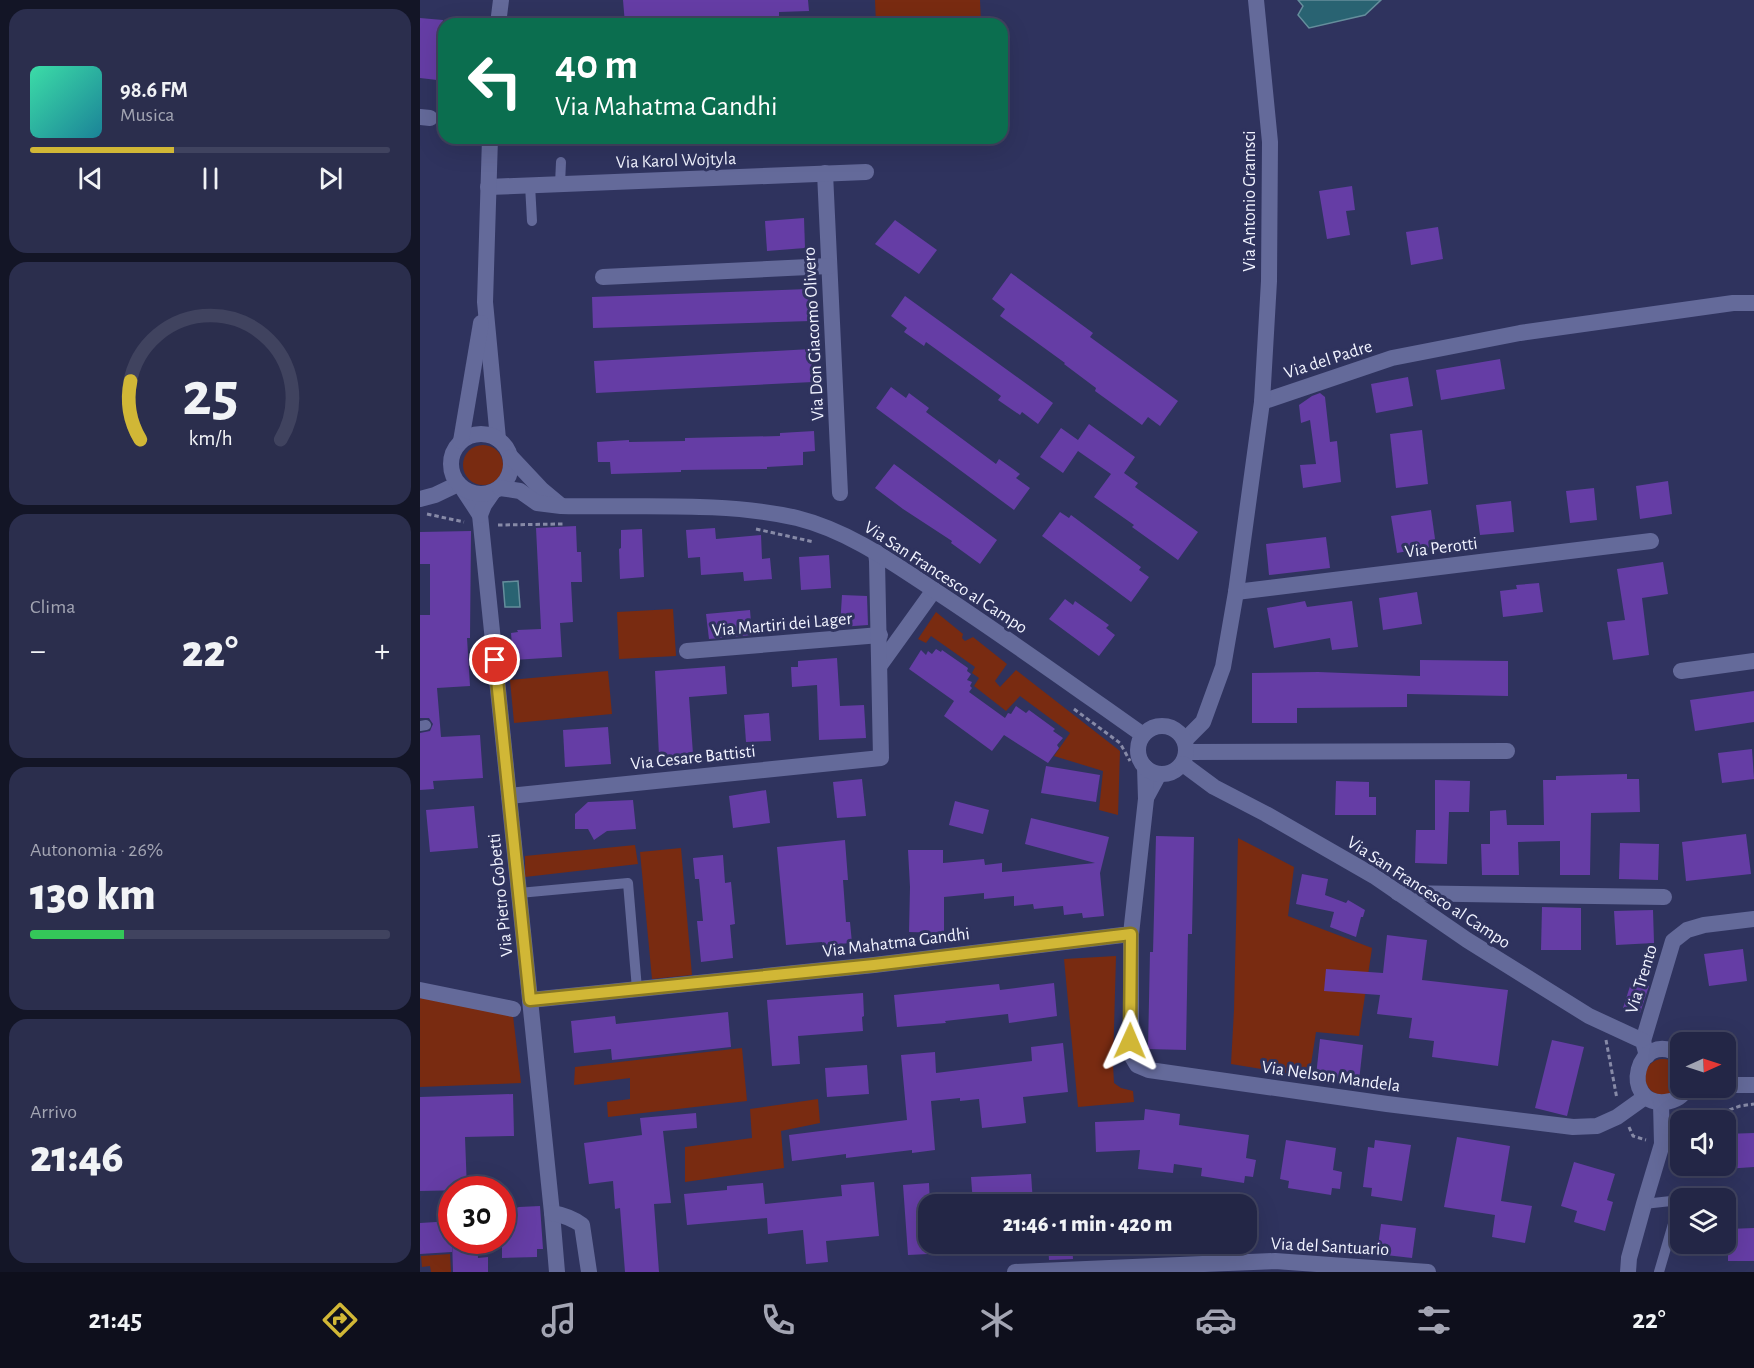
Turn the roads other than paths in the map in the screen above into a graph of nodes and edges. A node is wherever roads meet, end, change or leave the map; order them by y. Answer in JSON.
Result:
{"nodes":[{"id":1,"x":501,"y":0,"type":"edge"},
{"id":2,"x":1256,"y":0,"type":"edge"},
{"id":3,"x":499,"y":18,"type":"edge"},
{"id":4,"x":490,"y":144,"type":"edge"},
{"id":5,"x":561,"y":162,"type":"dead end"},
{"id":6,"x":866,"y":172,"type":"dead end"},
{"id":7,"x":825,"y":173,"type":"junction"},
{"id":8,"x":560,"y":184,"type":"junction"},
{"id":9,"x":530,"y":185,"type":"junction"},
{"id":10,"x":488,"y":187,"type":"junction"},
{"id":11,"x":532,"y":221,"type":"dead end"},
{"id":12,"x":829,"y":266,"type":"junction"},
{"id":13,"x":603,"y":278,"type":"dead end"},
{"id":14,"x":485,"y":302,"type":"junction"},
{"id":15,"x":1754,"y":303,"type":"edge"},
{"id":16,"x":1262,"y":402,"type":"junction"},
{"id":17,"x":498,"y":439,"type":"junction"},
{"id":18,"x":461,"y":441,"type":"junction"},
{"id":19,"x":511,"y":457,"type":"junction"},
{"id":20,"x":461,"y":487,"type":"junction"},
{"id":21,"x":497,"y":490,"type":"junction"},
{"id":22,"x":840,"y":493,"type":"dead end"},
{"id":23,"x":420,"y":499,"type":"edge"},
{"id":24,"x":561,"y":506,"type":"junction"},
{"id":25,"x":477,"y":521,"type":"junction"},
{"id":26,"x":1651,"y":541,"type":"dead end"},
{"id":27,"x":876,"y":552,"type":"junction"},
{"id":28,"x":934,"y":590,"type":"junction"},
{"id":29,"x":1236,"y":592,"type":"junction"},
{"id":30,"x":880,"y":635,"type":"junction"},
{"id":31,"x":687,"y":651,"type":"dead end"},
{"id":32,"x":1754,"y":661,"type":"edge"},
{"id":33,"x":880,"y":665,"type":"junction"},
{"id":34,"x":1681,"y":671,"type":"dead end"},
{"id":35,"x":1143,"y":735,"type":"junction"},
{"id":36,"x":1507,"y":751,"type":"dead end"},
{"id":37,"x":1185,"y":752,"type":"junction"},
{"id":38,"x":881,"y":758,"type":"joint"},
{"id":39,"x":1146,"y":770,"type":"junction"},
{"id":40,"x":509,"y":796,"type":"junction"},
{"id":41,"x":519,"y":893,"type":"junction"},
{"id":42,"x":1398,"y":893,"type":"junction"},
{"id":43,"x":1664,"y":897,"type":"dead end"},
{"id":44,"x":1754,"y":919,"type":"edge"},
{"id":45,"x":1131,"y":934,"type":"junction"},
{"id":46,"x":637,"y":989,"type":"junction"},
{"id":47,"x":420,"y":990,"type":"edge"},
{"id":48,"x":530,"y":1000,"type":"junction"},
{"id":49,"x":513,"y":1009,"type":"dead end"},
{"id":50,"x":1645,"y":1049,"type":"junction"},
{"id":51,"x":1670,"y":1050,"type":"edge"},
{"id":52,"x":1736,"y":1085,"type":"edge"},
{"id":53,"x":1754,"y":1085,"type":"edge"},
{"id":54,"x":1679,"y":1098,"type":"edge"},
{"id":55,"x":1653,"y":1100,"type":"junction"},
{"id":56,"x":1670,"y":1201,"type":"edge"},
{"id":57,"x":1644,"y":1204,"type":"junction"},
{"id":58,"x":552,"y":1213,"type":"junction"},
{"id":59,"x":1670,"y":1234,"type":"edge"},
{"id":60,"x":1322,"y":1268,"type":"edge"},
{"id":61,"x":557,"y":1272,"type":"edge"},
{"id":62,"x":589,"y":1272,"type":"edge"},
{"id":63,"x":1015,"y":1272,"type":"edge"},
{"id":64,"x":1428,"y":1272,"type":"edge"},
{"id":65,"x":1628,"y":1272,"type":"edge"},
{"id":66,"x":1659,"y":1272,"type":"edge"}],
"edges":[{"from":1,"to":3,"type":"street"},
{"from":2,"to":16,"type":"street","name":"Via Antonio Gramsci"},
{"from":4,"to":10,"type":"street"},
{"from":5,"to":8,"type":"lane"},
{"from":6,"to":7,"type":"street","name":"Via Karol Wojtyla"},
{"from":7,"to":8,"type":"street","name":"Via Karol Wojtyla"},
{"from":7,"to":12,"type":"street","name":"Via Don Giacomo Olivero"},
{"from":8,"to":9,"type":"street","name":"Via Karol Wojtyla"},
{"from":9,"to":10,"type":"street","name":"Via Karol Wojtyla"},
{"from":9,"to":11,"type":"lane"},
{"from":10,"to":14,"type":"street"},
{"from":12,"to":13,"type":"street"},
{"from":12,"to":22,"type":"street","name":"Via Don Giacomo Olivero"},
{"from":14,"to":17,"type":"street"},
{"from":14,"to":18,"type":"street"},
{"from":15,"to":16,"type":"street","name":"Via del Padre"},
{"from":16,"to":29,"type":"street"},
{"from":17,"to":18,"type":"street"},
{"from":17,"to":19,"type":"street"},
{"from":18,"to":20,"type":"street"},
{"from":19,"to":21,"type":"street"},
{"from":19,"to":24,"type":"street"},
{"from":20,"to":21,"type":"street"},
{"from":20,"to":23,"type":"street"},
{"from":20,"to":25,"type":"street","name":"Via Pietro Gobetti"},
{"from":21,"to":24,"type":"street","name":"Via San Francesco al Campo"},
{"from":21,"to":25,"type":"street"},
{"from":24,"to":27,"type":"street","name":"Via San Francesco al Campo"},
{"from":25,"to":40,"type":"street","name":"Via Pietro Gobetti"},
{"from":26,"to":29,"type":"street","name":"Via Perotti"},
{"from":27,"to":28,"type":"street","name":"Via San Francesco al Campo"},
{"from":27,"to":30,"type":"street","name":"Via Martiri dei Lager"},
{"from":28,"to":33,"type":"street"},
{"from":28,"to":35,"type":"street","name":"Via San Francesco al Campo"},
{"from":29,"to":37,"type":"street"},
{"from":30,"to":31,"type":"street","name":"Via Martiri dei Lager"},
{"from":30,"to":33,"type":"street","name":"Via Martiri dei Lager"},
{"from":32,"to":34,"type":"street"},
{"from":33,"to":38,"type":"street","name":"Via Martiri dei Lager"},
{"from":35,"to":37,"type":"street"},
{"from":35,"to":39,"type":"street"},
{"from":36,"to":37,"type":"street"},
{"from":37,"to":39,"type":"street"},
{"from":37,"to":42,"type":"street","name":"Via San Francesco al Campo"},
{"from":38,"to":40,"type":"street","name":"Via Cesare Battisti"},
{"from":39,"to":45,"type":"street"},
{"from":40,"to":41,"type":"street","name":"Via Pietro Gobetti"},
{"from":41,"to":46,"type":"lane"},
{"from":41,"to":48,"type":"street","name":"Via Pietro Gobetti"},
{"from":42,"to":43,"type":"street"},
{"from":42,"to":50,"type":"street","name":"Via San Francesco al Campo"},
{"from":44,"to":50,"type":"street","name":"Via Trento"},
{"from":45,"to":46,"type":"street","name":"Via Mahatma Gandhi"},
{"from":45,"to":55,"type":"street","name":"Via Nelson Mandela"},
{"from":46,"to":48,"type":"street","name":"Via Mahatma Gandhi"},
{"from":47,"to":49,"type":"street"},
{"from":48,"to":58,"type":"street","name":"Via Pietro Gobetti"},
{"from":50,"to":51,"type":"street"},
{"from":50,"to":55,"type":"street","name":"Via Trento"},
{"from":52,"to":53,"type":"street"},
{"from":54,"to":55,"type":"street","name":"Via Nelson Mandela"},
{"from":55,"to":57,"type":"street"},
{"from":56,"to":57,"type":"lane"},
{"from":57,"to":65,"type":"street"},
{"from":58,"to":61,"type":"street","name":"Via Pietro Gobetti"},
{"from":58,"to":62,"type":"street"},
{"from":59,"to":66,"type":"lane"},
{"from":60,"to":63,"type":"street","name":"Via del Santuario"},
{"from":60,"to":64,"type":"street","name":"Via del Santuario"}]}
